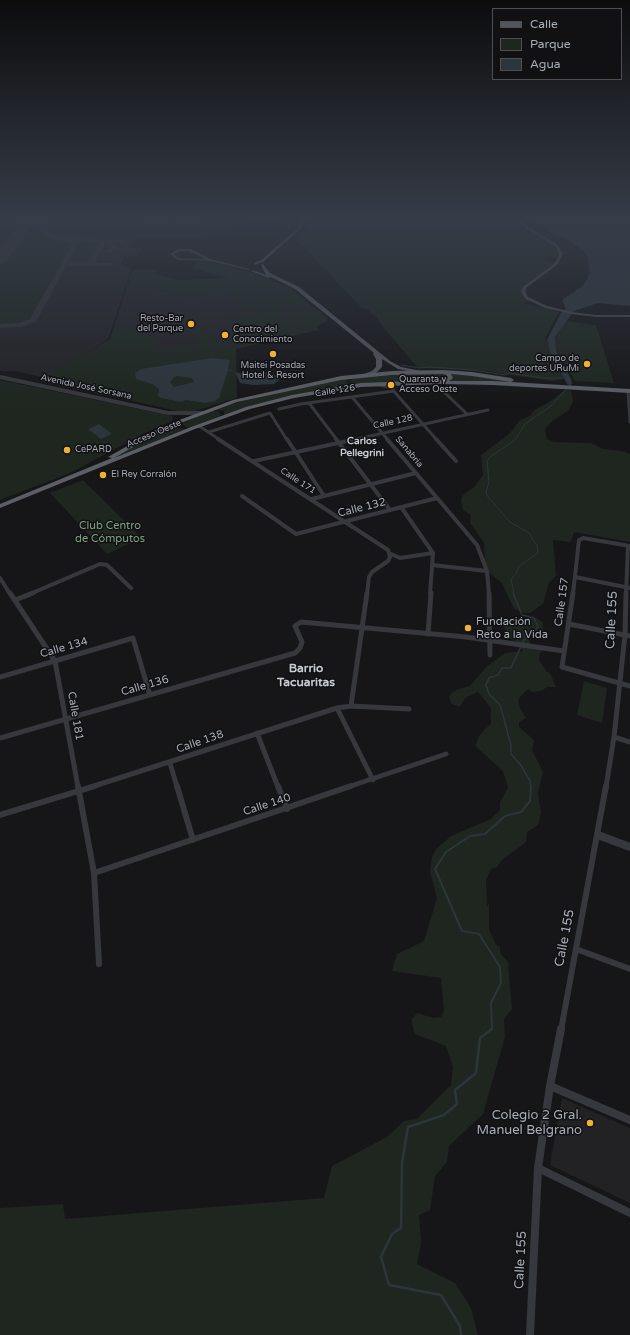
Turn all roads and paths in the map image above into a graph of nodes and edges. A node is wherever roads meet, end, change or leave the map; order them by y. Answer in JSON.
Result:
{"nodes":[{"id":1,"x":278,"y":281,"type":"edge"},
{"id":2,"x":283,"y":281,"type":"edge"},
{"id":3,"x":531,"y":281,"type":"edge"},
{"id":4,"x":630,"y":316,"type":"edge"},
{"id":5,"x":425,"y":372,"type":"junction"},
{"id":6,"x":438,"y":372,"type":"junction"},
{"id":7,"x":366,"y":375,"type":"junction"},
{"id":8,"x":354,"y":376,"type":"junction"},
{"id":9,"x":0,"y":377,"type":"edge"},
{"id":10,"x":440,"y":382,"type":"junction"},
{"id":11,"x":404,"y":383,"type":"junction"},
{"id":12,"x":375,"y":384,"type":"junction"},
{"id":13,"x":361,"y":386,"type":"junction"},
{"id":14,"x":552,"y":386,"type":"junction"},
{"id":15,"x":394,"y":391,"type":"junction"},
{"id":16,"x":629,"y":391,"type":"edge"},
{"id":17,"x":444,"y":392,"type":"dead end"},
{"id":18,"x":352,"y":397,"type":"junction"},
{"id":19,"x":309,"y":403,"type":"junction"},
{"id":20,"x":279,"y":409,"type":"dead end"},
{"id":21,"x":210,"y":410,"type":"junction"},
{"id":22,"x":488,"y":410,"type":"dead end"},
{"id":23,"x":168,"y":413,"type":"junction"},
{"id":24,"x":202,"y":413,"type":"junction"},
{"id":25,"x":467,"y":414,"type":"junction"},
{"id":26,"x":220,"y":417,"type":"junction"},
{"id":27,"x":179,"y":422,"type":"junction"},
{"id":28,"x":630,"y":422,"type":"edge"},
{"id":29,"x":423,"y":424,"type":"junction"},
{"id":30,"x":196,"y":426,"type":"junction"},
{"id":31,"x":209,"y":432,"type":"junction"},
{"id":32,"x":383,"y":433,"type":"junction"},
{"id":33,"x":339,"y":442,"type":"junction"},
{"id":34,"x":296,"y":452,"type":"junction"},
{"id":35,"x":456,"y":460,"type":"dead end"},
{"id":36,"x":254,"y":461,"type":"junction"},
{"id":37,"x":416,"y":473,"type":"junction"},
{"id":38,"x":74,"y":476,"type":"junction"},
{"id":39,"x":371,"y":485,"type":"junction"},
{"id":40,"x":242,"y":496,"type":"dead end"},
{"id":41,"x":324,"y":496,"type":"junction"},
{"id":42,"x":437,"y":498,"type":"junction"},
{"id":43,"x":312,"y":499,"type":"junction"},
{"id":44,"x":0,"y":506,"type":"edge"},
{"id":45,"x":401,"y":507,"type":"junction"},
{"id":46,"x":390,"y":510,"type":"junction"},
{"id":47,"x":345,"y":522,"type":"junction"},
{"id":48,"x":629,"y":546,"type":"edge"},
{"id":49,"x":388,"y":551,"type":"junction"},
{"id":50,"x":432,"y":551,"type":"junction"},
{"id":51,"x":432,"y":565,"type":"junction"},
{"id":52,"x":487,"y":570,"type":"junction"},
{"id":53,"x":575,"y":577,"type":"junction"},
{"id":54,"x":0,"y":578,"type":"edge"},
{"id":55,"x":131,"y":588,"type":"dead end"},
{"id":56,"x":628,"y":588,"type":"edge"},
{"id":57,"x":15,"y":600,"type":"junction"},
{"id":58,"x":569,"y":624,"type":"junction"},
{"id":59,"x":361,"y":628,"type":"junction"},
{"id":60,"x":428,"y":634,"type":"junction"},
{"id":61,"x":628,"y":636,"type":"edge"},
{"id":62,"x":489,"y":640,"type":"junction"},
{"id":63,"x":564,"y":651,"type":"junction"},
{"id":64,"x":490,"y":655,"type":"dead end"},
{"id":65,"x":55,"y":661,"type":"junction"},
{"id":66,"x":0,"y":677,"type":"edge"},
{"id":67,"x":621,"y":684,"type":"junction"},
{"id":68,"x":630,"y":686,"type":"edge"},
{"id":69,"x":150,"y":695,"type":"junction"},
{"id":70,"x":351,"y":706,"type":"junction"},
{"id":71,"x":337,"y":708,"type":"junction"},
{"id":72,"x":409,"y":709,"type":"dead end"},
{"id":73,"x":65,"y":719,"type":"junction"},
{"id":74,"x":257,"y":733,"type":"junction"},
{"id":75,"x":614,"y":737,"type":"junction"},
{"id":76,"x":0,"y":738,"type":"edge"},
{"id":77,"x":630,"y":742,"type":"edge"},
{"id":78,"x":446,"y":754,"type":"dead end"},
{"id":79,"x":170,"y":763,"type":"junction"},
{"id":80,"x":373,"y":780,"type":"junction"},
{"id":81,"x":79,"y":791,"type":"junction"},
{"id":82,"x":287,"y":809,"type":"junction"},
{"id":83,"x":0,"y":815,"type":"edge"},
{"id":84,"x":598,"y":835,"type":"junction"},
{"id":85,"x":193,"y":840,"type":"junction"},
{"id":86,"x":630,"y":847,"type":"edge"},
{"id":87,"x":94,"y":873,"type":"junction"},
{"id":88,"x":576,"y":949,"type":"junction"},
{"id":89,"x":99,"y":964,"type":"dead end"},
{"id":90,"x":630,"y":969,"type":"edge"},
{"id":91,"x":550,"y":1086,"type":"junction"},
{"id":92,"x":630,"y":1120,"type":"edge"},
{"id":93,"x":538,"y":1168,"type":"junction"},
{"id":94,"x":630,"y":1213,"type":"edge"},
{"id":95,"x":530,"y":1335,"type":"edge"}],
"edges":[{"from":1,"to":7,"type":"main road"},
{"from":2,"to":5,"type":"main road"},
{"from":3,"to":4,"type":"main road"},
{"from":5,"to":6,"type":"highway","name":"Acceso Oeste"},
{"from":5,"to":7,"type":"highway","name":"Acceso Oeste"},
{"from":6,"to":10,"type":"highway"},
{"from":6,"to":14,"type":"highway","name":"Acceso Oeste"},
{"from":7,"to":8,"type":"highway","name":"Acceso Oeste"},
{"from":8,"to":13,"type":"highway"},
{"from":8,"to":21,"type":"highway","name":"Acceso Oeste"},
{"from":9,"to":23,"type":"street","name":"Avenida José Sorsana"},
{"from":10,"to":11,"type":"highway","name":"Acceso Oeste"},
{"from":10,"to":14,"type":"highway","name":"Acceso Oeste"},
{"from":11,"to":12,"type":"highway","name":"Acceso Oeste"},
{"from":11,"to":15,"type":"street"},
{"from":12,"to":13,"type":"highway","name":"Acceso Oeste"},
{"from":12,"to":15,"type":"street"},
{"from":13,"to":26,"type":"highway","name":"Acceso Oeste"},
{"from":14,"to":16,"type":"highway"},
{"from":15,"to":18,"type":"street","name":"Calle 126"},
{"from":15,"to":29,"type":"street"},
{"from":16,"to":28,"type":"street"},
{"from":17,"to":25,"type":"street"},
{"from":18,"to":19,"type":"street","name":"Calle 126"},
{"from":18,"to":32,"type":"street","name":"Sanabria"},
{"from":19,"to":20,"type":"street","name":"Calle 126"},
{"from":19,"to":33,"type":"street"},
{"from":21,"to":24,"type":"highway","name":"Acceso Oeste"},
{"from":21,"to":26,"type":"highway"},
{"from":22,"to":25,"type":"street","name":"Calle 128"},
{"from":23,"to":24,"type":"street","name":"Avenida José Sorsana"},
{"from":23,"to":27,"type":"street","name":"Avenida José Sorsana"},
{"from":24,"to":27,"type":"highway","name":"Acceso Oeste"},
{"from":25,"to":29,"type":"street","name":"Calle 128"},
{"from":26,"to":30,"type":"highway","name":"Acceso Oeste"},
{"from":27,"to":30,"type":"highway"},
{"from":27,"to":38,"type":"highway","name":"Acceso Oeste"},
{"from":29,"to":32,"type":"street","name":"Calle 128"},
{"from":29,"to":35,"type":"street"},
{"from":30,"to":31,"type":"street","name":"Calle 171"},
{"from":30,"to":38,"type":"highway","name":"Acceso Oeste"},
{"from":31,"to":34,"type":"street"},
{"from":31,"to":36,"type":"street","name":"Calle 171"},
{"from":32,"to":33,"type":"street","name":"Calle 128"},
{"from":32,"to":37,"type":"street","name":"Sanabria"},
{"from":33,"to":34,"type":"street","name":"Calle 128"},
{"from":33,"to":39,"type":"street"},
{"from":34,"to":36,"type":"street","name":"Calle 128"},
{"from":34,"to":41,"type":"street"},
{"from":36,"to":43,"type":"street","name":"Calle 171"},
{"from":37,"to":39,"type":"street"},
{"from":37,"to":42,"type":"street","name":"Sanabria"},
{"from":38,"to":44,"type":"highway"},
{"from":39,"to":41,"type":"street"},
{"from":39,"to":46,"type":"street"},
{"from":40,"to":47,"type":"street","name":"Calle 132"},
{"from":41,"to":43,"type":"street"},
{"from":42,"to":45,"type":"street","name":"Calle 132"},
{"from":42,"to":52,"type":"street","name":"Sanabria"},
{"from":43,"to":47,"type":"street","name":"Calle 171"},
{"from":45,"to":46,"type":"street","name":"Calle 132"},
{"from":45,"to":50,"type":"street"},
{"from":46,"to":47,"type":"street","name":"Calle 132"},
{"from":47,"to":49,"type":"street","name":"Calle 171"},
{"from":48,"to":53,"type":"street","name":"Calle 157"},
{"from":48,"to":56,"type":"street","name":"Calle 155"},
{"from":49,"to":50,"type":"street"},
{"from":49,"to":59,"type":"street"},
{"from":50,"to":51,"type":"street"},
{"from":51,"to":52,"type":"street"},
{"from":51,"to":60,"type":"street"},
{"from":52,"to":62,"type":"street","name":"Sanabria"},
{"from":53,"to":56,"type":"street"},
{"from":53,"to":58,"type":"street","name":"Calle 157"},
{"from":54,"to":57,"type":"street","name":"Calle 181"},
{"from":55,"to":57,"type":"street"},
{"from":56,"to":61,"type":"street","name":"Calle 155"},
{"from":57,"to":65,"type":"street","name":"Calle 181"},
{"from":58,"to":61,"type":"street"},
{"from":58,"to":63,"type":"street","name":"Calle 157"},
{"from":59,"to":60,"type":"street"},
{"from":59,"to":69,"type":"street","name":"Calle 136"},
{"from":59,"to":70,"type":"street"},
{"from":60,"to":62,"type":"street"},
{"from":61,"to":67,"type":"street","name":"Calle 155"},
{"from":62,"to":63,"type":"street"},
{"from":62,"to":64,"type":"street","name":"Sanabria"},
{"from":63,"to":67,"type":"street","name":"Calle 157"},
{"from":65,"to":66,"type":"street","name":"Calle 134"},
{"from":65,"to":69,"type":"street","name":"Calle 134"},
{"from":65,"to":73,"type":"street","name":"Calle 181"},
{"from":67,"to":68,"type":"street"},
{"from":67,"to":75,"type":"street","name":"Calle 155"},
{"from":69,"to":73,"type":"street","name":"Calle 136"},
{"from":70,"to":71,"type":"street","name":"Calle 138"},
{"from":70,"to":72,"type":"street","name":"Calle 138"},
{"from":71,"to":74,"type":"street","name":"Calle 138"},
{"from":71,"to":80,"type":"street"},
{"from":73,"to":76,"type":"street","name":"Calle 136"},
{"from":73,"to":81,"type":"street","name":"Calle 181"},
{"from":74,"to":79,"type":"street","name":"Calle 138"},
{"from":74,"to":82,"type":"street"},
{"from":75,"to":77,"type":"street"},
{"from":75,"to":84,"type":"street","name":"Calle 155"},
{"from":78,"to":80,"type":"street","name":"Calle 140"},
{"from":79,"to":81,"type":"street","name":"Calle 138"},
{"from":79,"to":85,"type":"street"},
{"from":80,"to":82,"type":"street","name":"Calle 140"},
{"from":81,"to":83,"type":"street","name":"Calle 138"},
{"from":81,"to":87,"type":"street","name":"Calle 181"},
{"from":82,"to":85,"type":"street","name":"Calle 140"},
{"from":84,"to":86,"type":"street"},
{"from":84,"to":88,"type":"street","name":"Calle 155"},
{"from":85,"to":87,"type":"street","name":"Calle 140"},
{"from":87,"to":89,"type":"street","name":"Calle 181"},
{"from":88,"to":90,"type":"street"},
{"from":88,"to":91,"type":"street","name":"Calle 155"},
{"from":91,"to":92,"type":"street"},
{"from":91,"to":93,"type":"street","name":"Calle 155"},
{"from":93,"to":94,"type":"street"},
{"from":93,"to":95,"type":"street","name":"Calle 155"}]}
